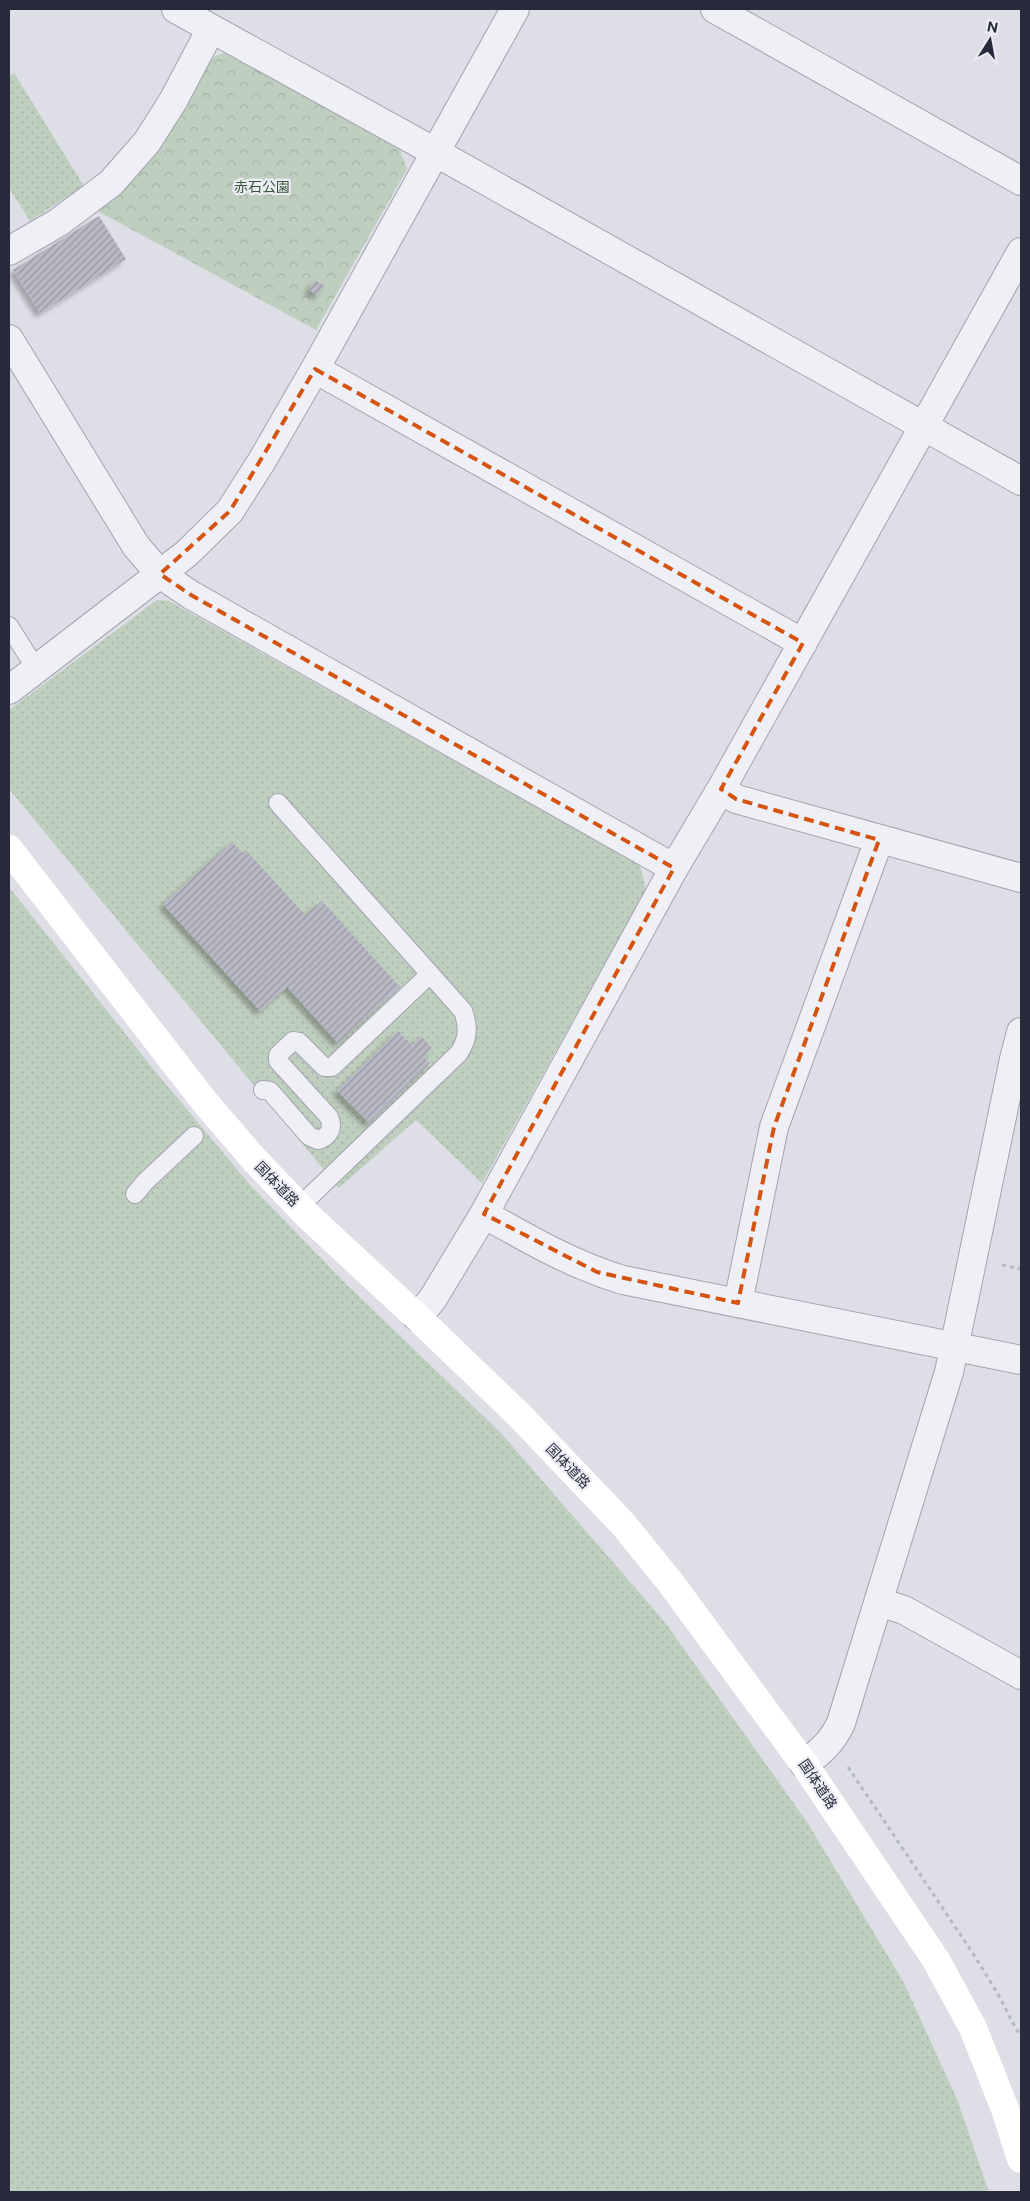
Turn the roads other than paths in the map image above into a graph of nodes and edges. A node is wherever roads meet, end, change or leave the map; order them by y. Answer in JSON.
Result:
{"nodes":[{"id":1,"x":176,"y":9,"type":"edge"},
{"id":2,"x":515,"y":9,"type":"edge"},
{"id":3,"x":715,"y":9,"type":"edge"},
{"id":4,"x":211,"y":29,"type":"junction"},
{"id":5,"x":435,"y":152,"type":"junction"},
{"id":6,"x":1021,"y":181,"type":"edge"},
{"id":7,"x":9,"y":251,"type":"edge"},
{"id":8,"x":1021,"y":252,"type":"edge"},
{"id":9,"x":9,"y":339,"type":"edge"},
{"id":10,"x":315,"y":369,"type":"junction"},
{"id":11,"x":923,"y":426,"type":"junction"},
{"id":12,"x":1021,"y":481,"type":"edge"},
{"id":13,"x":160,"y":574,"type":"junction"},
{"id":14,"x":9,"y":626,"type":"edge"},
{"id":15,"x":803,"y":642,"type":"junction"},
{"id":16,"x":38,"y":668,"type":"junction"},
{"id":17,"x":9,"y":690,"type":"edge"},
{"id":18,"x":721,"y":789,"type":"junction"},
{"id":19,"x":278,"y":803,"type":"dead end"},
{"id":20,"x":879,"y":840,"type":"junction"},
{"id":21,"x":9,"y":849,"type":"edge"},
{"id":22,"x":674,"y":868,"type":"junction"},
{"id":23,"x":1021,"y":878,"type":"edge"},
{"id":24,"x":430,"y":974,"type":"junction"},
{"id":25,"x":1021,"y":1032,"type":"edge"},
{"id":26,"x":263,"y":1090,"type":"dead end"},
{"id":27,"x":194,"y":1136,"type":"dead end"},
{"id":28,"x":135,"y":1194,"type":"dead end"},
{"id":29,"x":299,"y":1207,"type":"junction"},
{"id":30,"x":484,"y":1214,"type":"junction"},
{"id":31,"x":738,"y":1303,"type":"junction"},
{"id":32,"x":417,"y":1317,"type":"junction"},
{"id":33,"x":954,"y":1346,"type":"junction"},
{"id":34,"x":1021,"y":1360,"type":"edge"},
{"id":35,"x":879,"y":1602,"type":"junction"},
{"id":36,"x":1021,"y":1675,"type":"edge"},
{"id":37,"x":804,"y":1764,"type":"junction"},
{"id":38,"x":1013,"y":2106,"type":"edge"},
{"id":39,"x":1021,"y":2160,"type":"edge"}],
"edges":[{"from":1,"to":4,"type":"street"},
{"from":2,"to":5,"type":"street"},
{"from":3,"to":6,"type":"street"},
{"from":4,"to":5,"type":"street"},
{"from":4,"to":7,"type":"street"},
{"from":5,"to":10,"type":"street"},
{"from":5,"to":11,"type":"street"},
{"from":8,"to":11,"type":"street"},
{"from":9,"to":13,"type":"street"},
{"from":10,"to":13,"type":"street"},
{"from":10,"to":15,"type":"street"},
{"from":11,"to":12,"type":"street"},
{"from":11,"to":15,"type":"street"},
{"from":13,"to":16,"type":"street"},
{"from":13,"to":22,"type":"street"},
{"from":14,"to":16,"type":"lane"},
{"from":15,"to":18,"type":"street"},
{"from":16,"to":17,"type":"street"},
{"from":18,"to":20,"type":"street"},
{"from":18,"to":22,"type":"street"},
{"from":19,"to":24,"type":"lane"},
{"from":20,"to":23,"type":"street"},
{"from":20,"to":31,"type":"street"},
{"from":21,"to":29,"type":"street","name":"国体道路"},
{"from":22,"to":30,"type":"street"},
{"from":24,"to":26,"type":"lane"},
{"from":24,"to":29,"type":"lane"},
{"from":25,"to":33,"type":"street"},
{"from":27,"to":28,"type":"lane"},
{"from":29,"to":32,"type":"street","name":"国体道路"},
{"from":30,"to":31,"type":"street"},
{"from":30,"to":32,"type":"street"},
{"from":31,"to":33,"type":"street"},
{"from":32,"to":37,"type":"street","name":"国体道路"},
{"from":33,"to":34,"type":"street"},
{"from":33,"to":35,"type":"street"},
{"from":35,"to":36,"type":"street"},
{"from":35,"to":37,"type":"street"},
{"from":37,"to":38,"type":"street","name":"国体道路"},
{"from":38,"to":39,"type":"street","name":"国体道路"}]}
